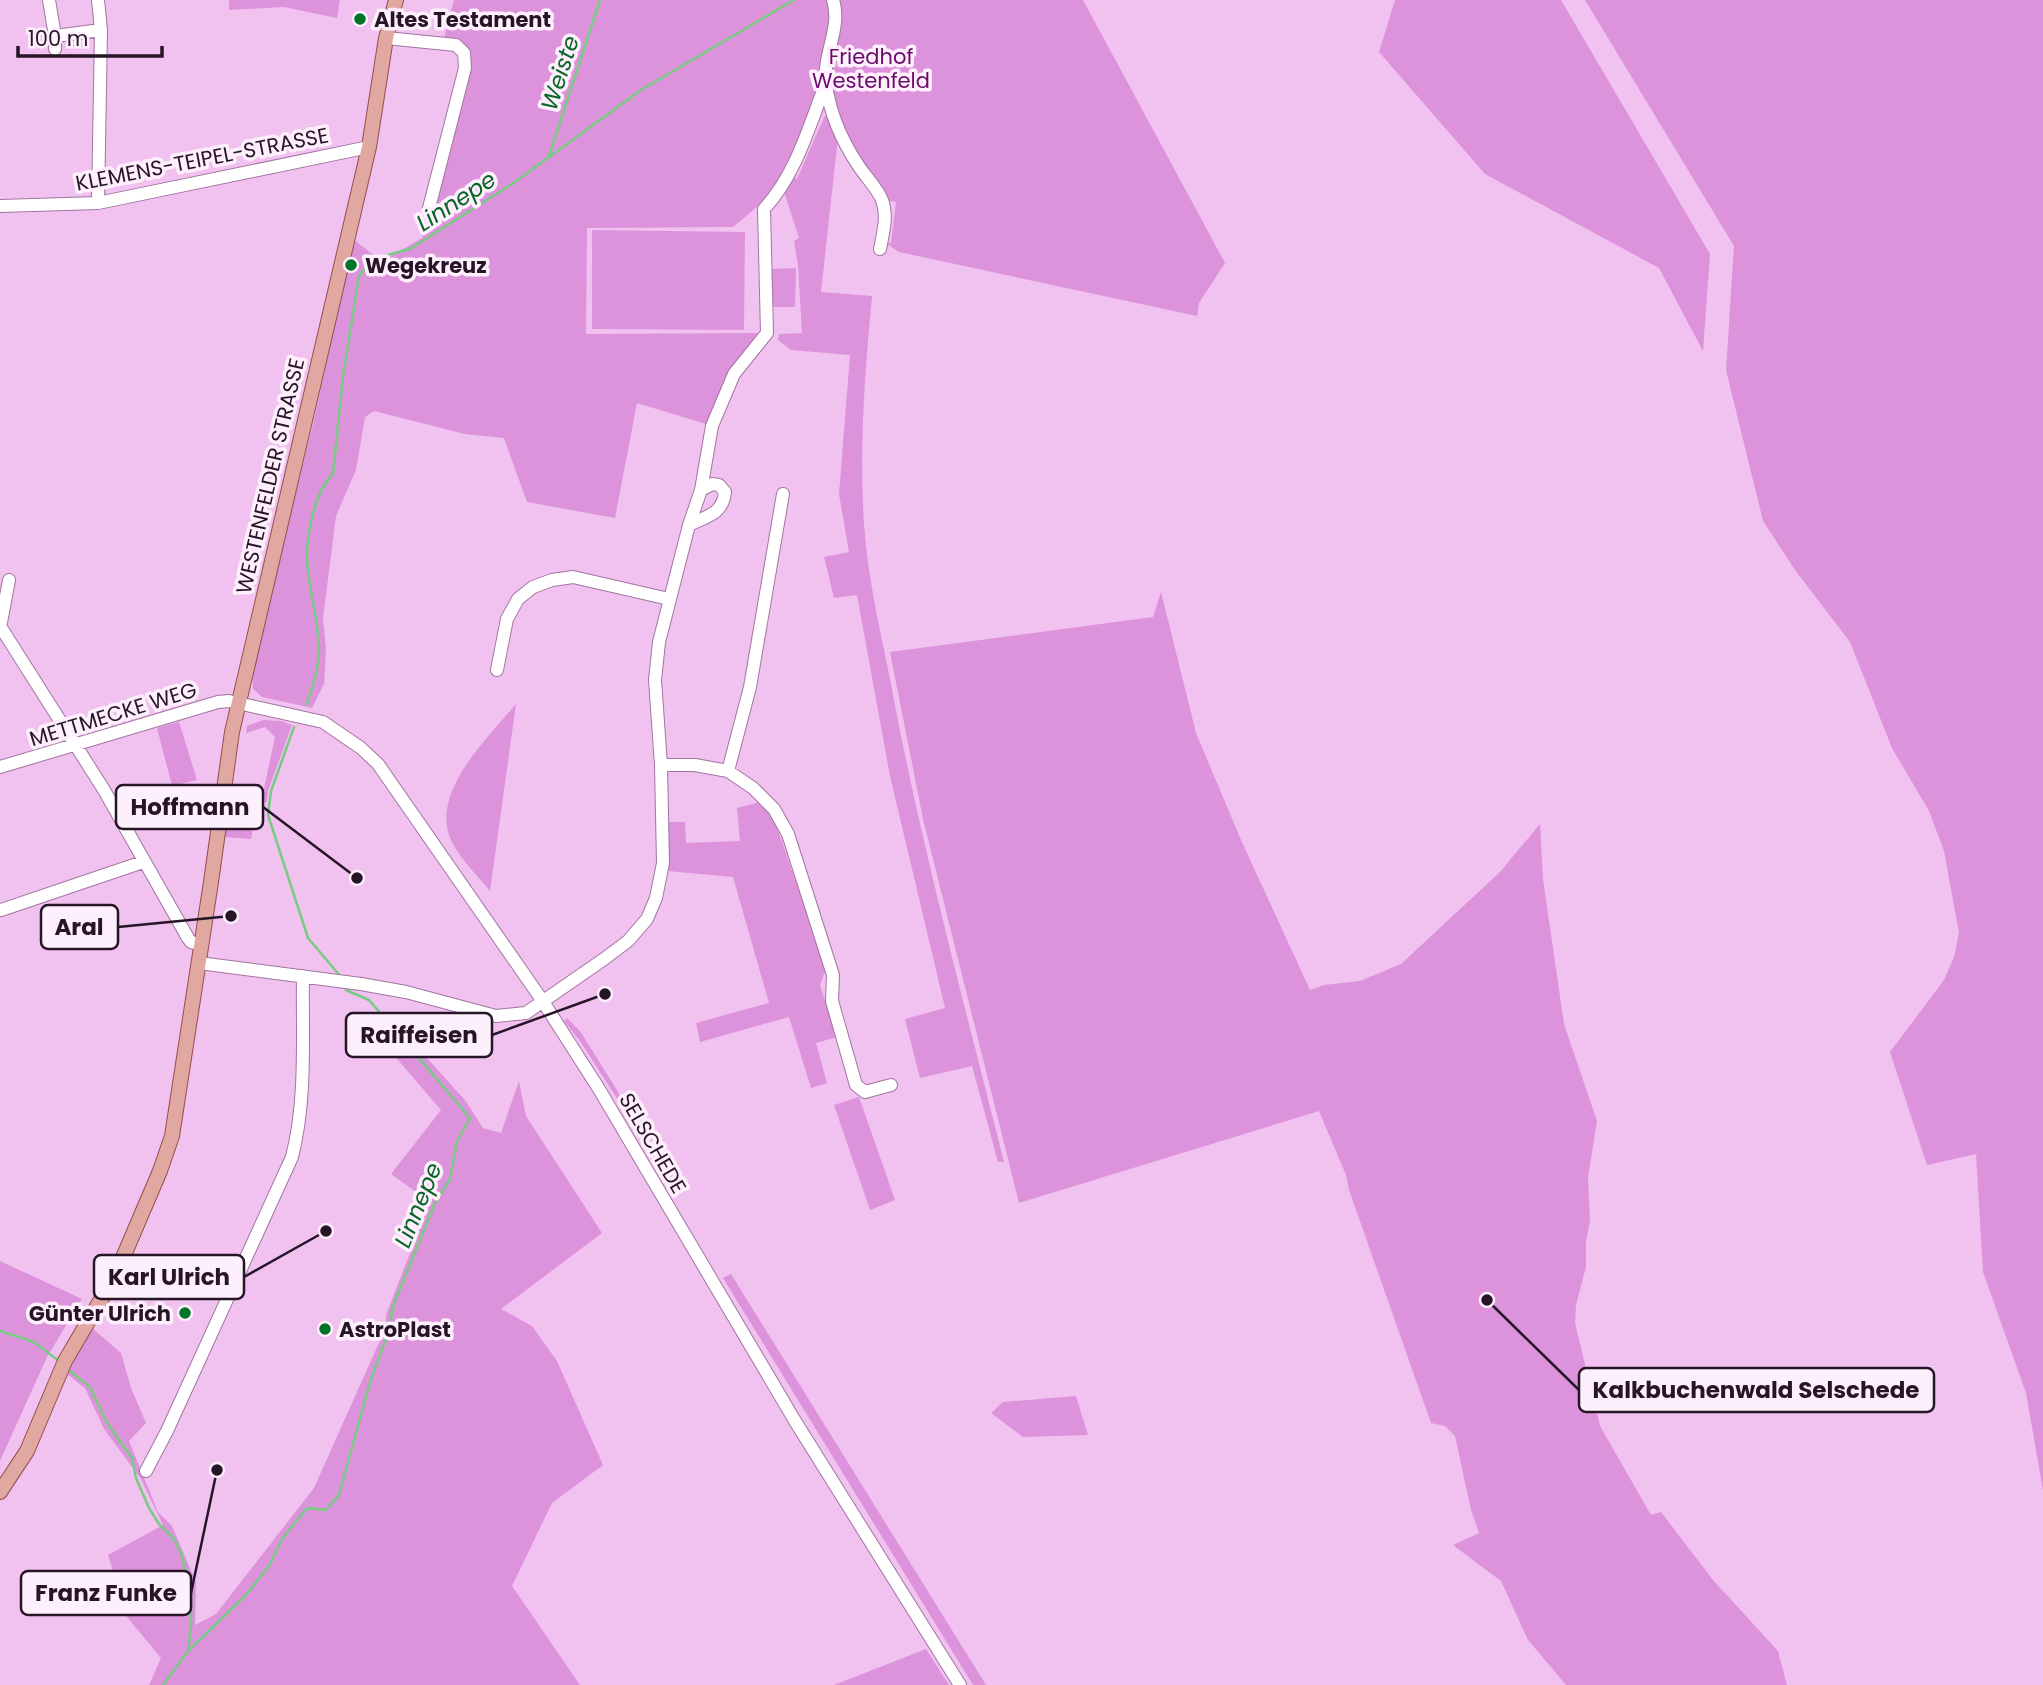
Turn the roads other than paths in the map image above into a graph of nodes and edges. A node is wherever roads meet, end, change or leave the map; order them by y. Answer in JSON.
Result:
{"nodes":[{"id":1,"x":49,"y":0,"type":"edge"},
{"id":2,"x":98,"y":0,"type":"edge"},
{"id":3,"x":396,"y":0,"type":"edge"},
{"id":4,"x":833,"y":0,"type":"edge"},
{"id":5,"x":101,"y":30,"type":"junction"},
{"id":6,"x":386,"y":38,"type":"junction"},
{"id":7,"x":826,"y":83,"type":"junction"},
{"id":8,"x":369,"y":147,"type":"junction"},
{"id":9,"x":98,"y":203,"type":"junction"},
{"id":10,"x":0,"y":206,"type":"edge"},
{"id":11,"x":429,"y":208,"type":"dead end"},
{"id":12,"x":880,"y":249,"type":"dead end"},
{"id":13,"x":701,"y":490,"type":"junction"},
{"id":14,"x":783,"y":494,"type":"dead end"},
{"id":15,"x":689,"y":525,"type":"junction"},
{"id":16,"x":9,"y":580,"type":"dead end"},
{"id":17,"x":669,"y":599,"type":"junction"},
{"id":18,"x":0,"y":627,"type":"edge"},
{"id":19,"x":497,"y":670,"type":"dead end"},
{"id":20,"x":238,"y":704,"type":"junction"},
{"id":21,"x":76,"y":745,"type":"junction"},
{"id":22,"x":661,"y":765,"type":"junction"},
{"id":23,"x":0,"y":767,"type":"edge"},
{"id":24,"x":728,"y":771,"type":"junction"},
{"id":25,"x":143,"y":862,"type":"junction"},
{"id":26,"x":1,"y":909,"type":"edge"},
{"id":27,"x":202,"y":945,"type":"junction"},
{"id":28,"x":199,"y":964,"type":"junction"},
{"id":29,"x":303,"y":976,"type":"junction"},
{"id":30,"x":542,"y":1000,"type":"junction"},
{"id":31,"x":891,"y":1085,"type":"dead end"},
{"id":32,"x":146,"y":1471,"type":"dead end"},
{"id":33,"x":0,"y":1492,"type":"edge"},
{"id":34,"x":960,"y":1685,"type":"edge"}],
"edges":[{"from":1,"to":5,"type":"street"},
{"from":2,"to":5,"type":"street"},
{"from":3,"to":6,"type":"main road","name":"WESTENFELDER STRASSE"},
{"from":4,"to":7,"type":"street"},
{"from":5,"to":9,"type":"street"},
{"from":6,"to":8,"type":"main road","name":"WESTENFELDER STRASSE"},
{"from":6,"to":11,"type":"street"},
{"from":7,"to":12,"type":"street"},
{"from":7,"to":13,"type":"street"},
{"from":8,"to":9,"type":"street","name":"KLEMENS-TEIPEL-STRASSE"},
{"from":8,"to":20,"type":"main road","name":"WESTENFELDER STRASSE"},
{"from":9,"to":10,"type":"street","name":"KLEMENS-TEIPEL-STRASSE"},
{"from":13,"to":15,"type":"street"},
{"from":13,"to":15,"type":"street"},
{"from":14,"to":24,"type":"street"},
{"from":15,"to":17,"type":"street"},
{"from":16,"to":18,"type":"street"},
{"from":17,"to":19,"type":"street"},
{"from":17,"to":22,"type":"street"},
{"from":18,"to":21,"type":"street"},
{"from":20,"to":21,"type":"street","name":"METTMECKE WEG"},
{"from":20,"to":27,"type":"main road","name":"WESTENFELDER STRASSE"},
{"from":20,"to":30,"type":"street","name":"SELSCHEDE"},
{"from":21,"to":23,"type":"street","name":"METTMECKE WEG"},
{"from":21,"to":25,"type":"street"},
{"from":22,"to":24,"type":"street"},
{"from":22,"to":30,"type":"street"},
{"from":24,"to":31,"type":"street"},
{"from":25,"to":26,"type":"street"},
{"from":25,"to":27,"type":"street"},
{"from":27,"to":28,"type":"main road","name":"WESTENFELDER STRASSE"},
{"from":28,"to":29,"type":"street"},
{"from":28,"to":33,"type":"main road","name":"WESTENFELDER STRASSE"},
{"from":29,"to":30,"type":"street"},
{"from":29,"to":32,"type":"street"},
{"from":30,"to":34,"type":"street","name":"SELSCHEDE"}]}
